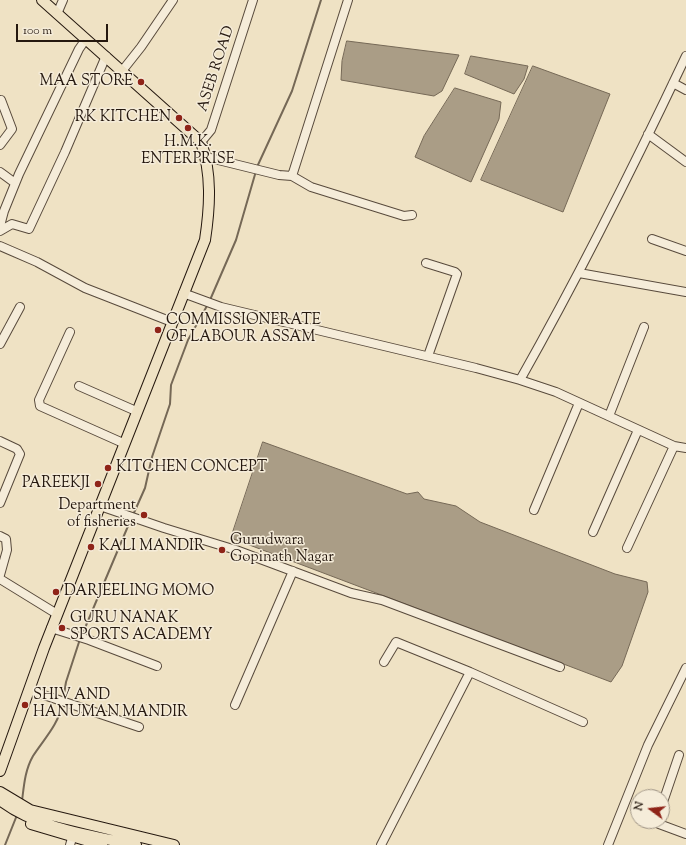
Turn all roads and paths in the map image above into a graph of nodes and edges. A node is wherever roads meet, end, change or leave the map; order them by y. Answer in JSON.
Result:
{"nodes":[{"id":1,"x":42,"y":0,"type":"edge"},
{"id":2,"x":63,"y":0,"type":"edge"},
{"id":3,"x":173,"y":0,"type":"edge"},
{"id":4,"x":253,"y":0,"type":"edge"},
{"id":5,"x":348,"y":0,"type":"edge"},
{"id":6,"x":57,"y":14,"type":"junction"},
{"id":7,"x":86,"y":39,"type":"junction"},
{"id":8,"x":106,"y":56,"type":"junction"},
{"id":9,"x":686,"y":56,"type":"edge"},
{"id":10,"x":122,"y":71,"type":"junction"},
{"id":11,"x":673,"y":83,"type":"junction"},
{"id":12,"x":686,"y":90,"type":"edge"},
{"id":13,"x":1,"y":100,"type":"dead end"},
{"id":14,"x":648,"y":134,"type":"junction"},
{"id":15,"x":201,"y":142,"type":"junction"},
{"id":16,"x":0,"y":145,"type":"edge"},
{"id":17,"x":206,"y":157,"type":"junction"},
{"id":18,"x":686,"y":162,"type":"edge"},
{"id":19,"x":0,"y":172,"type":"edge"},
{"id":20,"x":292,"y":176,"type":"junction"},
{"id":21,"x":15,"y":183,"type":"junction"},
{"id":22,"x":2,"y":211,"type":"edge"},
{"id":23,"x":412,"y":215,"type":"dead end"},
{"id":24,"x":0,"y":226,"type":"edge"},
{"id":25,"x":0,"y":231,"type":"edge"},
{"id":26,"x":652,"y":239,"type":"dead end"},
{"id":27,"x":0,"y":246,"type":"edge"},
{"id":28,"x":686,"y":251,"type":"edge"},
{"id":29,"x":426,"y":263,"type":"dead end"},
{"id":30,"x":579,"y":273,"type":"junction"},
{"id":31,"x":686,"y":292,"type":"edge"},
{"id":32,"x":183,"y":294,"type":"junction"},
{"id":33,"x":20,"y":307,"type":"dead end"},
{"id":34,"x":172,"y":322,"type":"junction"},
{"id":35,"x":644,"y":326,"type":"dead end"},
{"id":36,"x":70,"y":332,"type":"dead end"},
{"id":37,"x":0,"y":344,"type":"edge"},
{"id":38,"x":428,"y":356,"type":"junction"},
{"id":39,"x":520,"y":380,"type":"junction"},
{"id":40,"x":79,"y":386,"type":"dead end"},
{"id":41,"x":579,"y":403,"type":"junction"},
{"id":42,"x":136,"y":411,"type":"junction"},
{"id":43,"x":609,"y":416,"type":"junction"},
{"id":44,"x":638,"y":430,"type":"junction"},
{"id":45,"x":0,"y":441,"type":"edge"},
{"id":46,"x":123,"y":443,"type":"junction"},
{"id":47,"x":674,"y":446,"type":"junction"},
{"id":48,"x":685,"y":446,"type":"edge"},
{"id":49,"x":0,"y":503,"type":"edge"},
{"id":50,"x":100,"y":506,"type":"junction"},
{"id":51,"x":534,"y":510,"type":"dead end"},
{"id":52,"x":593,"y":532,"type":"dead end"},
{"id":53,"x":0,"y":536,"type":"edge"},
{"id":54,"x":627,"y":548,"type":"dead end"},
{"id":55,"x":293,"y":571,"type":"junction"},
{"id":56,"x":0,"y":575,"type":"edge"},
{"id":57,"x":0,"y":579,"type":"edge"},
{"id":58,"x":57,"y":614,"type":"junction"},
{"id":59,"x":51,"y":628,"type":"junction"},
{"id":60,"x":384,"y":662,"type":"dead end"},
{"id":61,"x":157,"y":666,"type":"dead end"},
{"id":62,"x":560,"y":667,"type":"dead end"},
{"id":63,"x":686,"y":668,"type":"edge"},
{"id":64,"x":470,"y":672,"type":"junction"},
{"id":65,"x":29,"y":690,"type":"junction"},
{"id":66,"x":235,"y":705,"type":"dead end"},
{"id":67,"x":583,"y":722,"type":"dead end"},
{"id":68,"x":139,"y":726,"type":"dead end"},
{"id":69,"x":4,"y":751,"type":"edge"},
{"id":70,"x":679,"y":755,"type":"dead end"},
{"id":71,"x":0,"y":771,"type":"edge"},
{"id":72,"x":667,"y":789,"type":"edge"},
{"id":73,"x":3,"y":797,"type":"edge"},
{"id":74,"x":3,"y":809,"type":"edge"},
{"id":75,"x":670,"y":828,"type":"edge"},
{"id":76,"x":686,"y":834,"type":"edge"},
{"id":77,"x":71,"y":841,"type":"edge"},
{"id":78,"x":102,"y":845,"type":"edge"},
{"id":79,"x":136,"y":845,"type":"edge"},
{"id":80,"x":174,"y":845,"type":"edge"},
{"id":81,"x":381,"y":845,"type":"edge"},
{"id":82,"x":608,"y":845,"type":"edge"}],
"edges":[{"from":1,"to":6,"type":"main road"},
{"from":2,"to":6,"type":"street"},
{"from":3,"to":10,"type":"street"},
{"from":4,"to":15,"type":"street","name":"ASEB ROAD"},
{"from":5,"to":20,"type":"street"},
{"from":6,"to":7,"type":"main road"},
{"from":7,"to":8,"type":"main road"},
{"from":7,"to":21,"type":"street"},
{"from":8,"to":10,"type":"main road"},
{"from":8,"to":25,"type":"street"},
{"from":9,"to":11,"type":"street"},
{"from":10,"to":15,"type":"main road"},
{"from":11,"to":12,"type":"street"},
{"from":11,"to":14,"type":"street"},
{"from":13,"to":16,"type":"street"},
{"from":14,"to":18,"type":"street"},
{"from":14,"to":30,"type":"street"},
{"from":15,"to":17,"type":"main road"},
{"from":17,"to":20,"type":"street"},
{"from":17,"to":32,"type":"main road"},
{"from":19,"to":21,"type":"street"},
{"from":20,"to":23,"type":"street"},
{"from":21,"to":22,"type":"street"},
{"from":22,"to":24,"type":"street"},
{"from":26,"to":28,"type":"street"},
{"from":27,"to":34,"type":"street"},
{"from":29,"to":38,"type":"street"},
{"from":30,"to":31,"type":"street"},
{"from":30,"to":39,"type":"street"},
{"from":32,"to":34,"type":"main road"},
{"from":32,"to":38,"type":"street"},
{"from":33,"to":37,"type":"street"},
{"from":34,"to":42,"type":"main road"},
{"from":35,"to":43,"type":"street"},
{"from":36,"to":46,"type":"street"},
{"from":38,"to":39,"type":"street"},
{"from":39,"to":41,"type":"street"},
{"from":40,"to":42,"type":"street"},
{"from":41,"to":43,"type":"street"},
{"from":41,"to":51,"type":"street"},
{"from":42,"to":46,"type":"main road"},
{"from":43,"to":44,"type":"street"},
{"from":44,"to":47,"type":"street"},
{"from":44,"to":52,"type":"street"},
{"from":45,"to":49,"type":"street"},
{"from":46,"to":50,"type":"main road"},
{"from":47,"to":48,"type":"street"},
{"from":47,"to":54,"type":"street"},
{"from":50,"to":55,"type":"street"},
{"from":50,"to":58,"type":"main road"},
{"from":53,"to":56,"type":"street"},
{"from":55,"to":62,"type":"street"},
{"from":55,"to":66,"type":"street"},
{"from":57,"to":58,"type":"street"},
{"from":58,"to":59,"type":"main road"},
{"from":59,"to":61,"type":"street"},
{"from":59,"to":65,"type":"main road"},
{"from":60,"to":64,"type":"street"},
{"from":63,"to":82,"type":"street"},
{"from":64,"to":67,"type":"street"},
{"from":64,"to":81,"type":"street"},
{"from":65,"to":68,"type":"street"},
{"from":65,"to":69,"type":"main road"},
{"from":69,"to":71,"type":"main road"},
{"from":70,"to":72,"type":"street"},
{"from":73,"to":79,"type":"main road"},
{"from":73,"to":80,"type":"main road"},
{"from":74,"to":77,"type":"main road"},
{"from":75,"to":76,"type":"street"},
{"from":77,"to":78,"type":"main road"}]}
